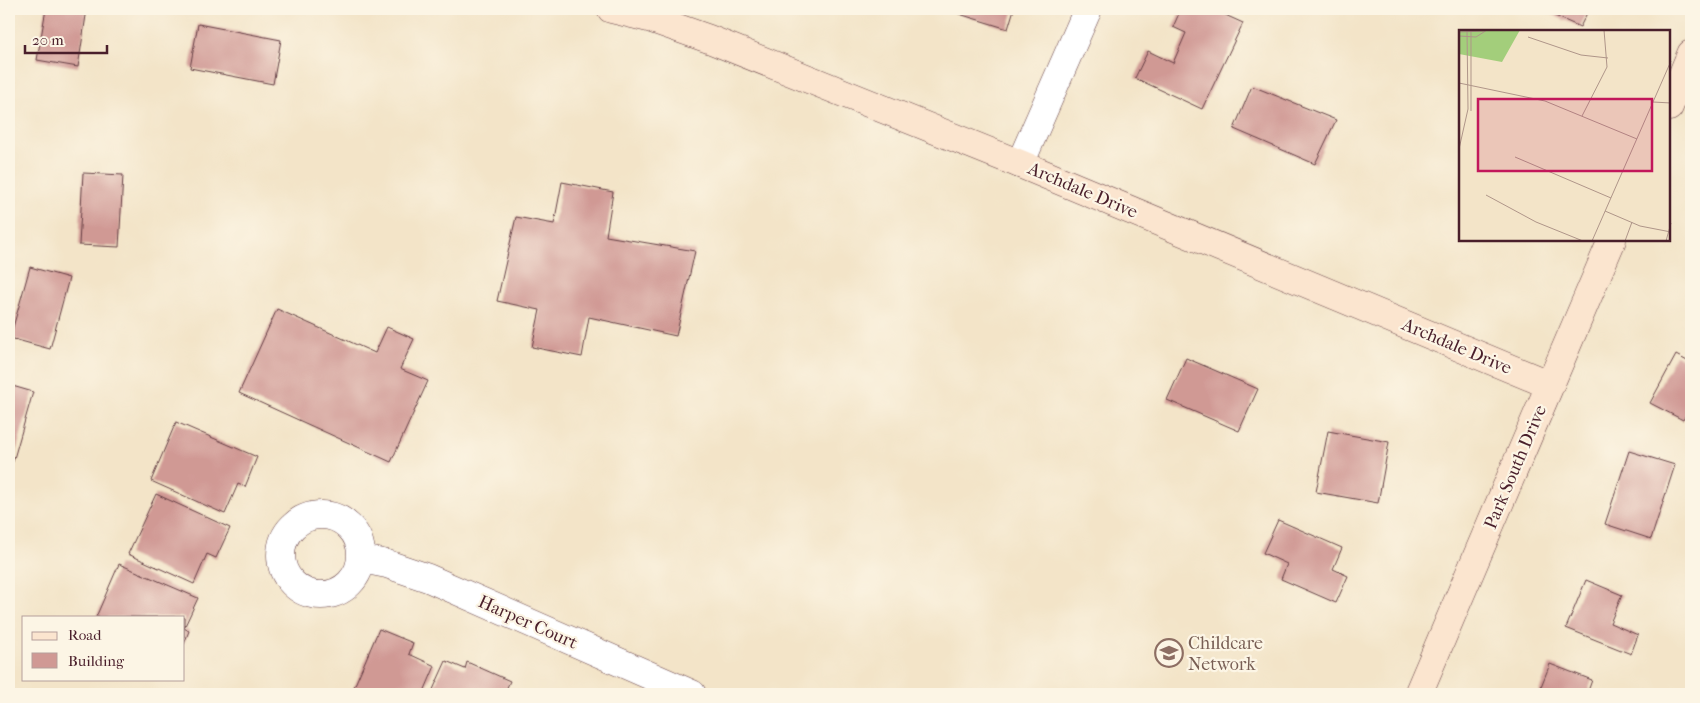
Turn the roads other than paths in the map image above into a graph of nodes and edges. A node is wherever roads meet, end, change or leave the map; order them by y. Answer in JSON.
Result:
{"nodes":[{"id":1,"x":611,"y":9,"type":"edge"},
{"id":2,"x":1088,"y":9,"type":"edge"},
{"id":3,"x":1691,"y":54,"type":"edge"},
{"id":4,"x":1670,"y":105,"type":"edge"},
{"id":5,"x":1020,"y":164,"type":"junction"},
{"id":6,"x":1612,"y":241,"type":"edge"},
{"id":7,"x":1550,"y":384,"type":"junction"},
{"id":8,"x":362,"y":560,"type":"dead end"},
{"id":9,"x":692,"y":694,"type":"edge"},
{"id":10,"x":1418,"y":694,"type":"edge"}],
"edges":[{"from":1,"to":5,"type":"street","name":"Archdale Drive"},
{"from":2,"to":5,"type":"street"},
{"from":3,"to":4,"type":"street"},
{"from":5,"to":7,"type":"street","name":"Archdale Drive"},
{"from":6,"to":7,"type":"street","name":"Park South Drive"},
{"from":7,"to":10,"type":"street","name":"Park South Drive"},
{"from":8,"to":9,"type":"street","name":"Harper Court"}]}
